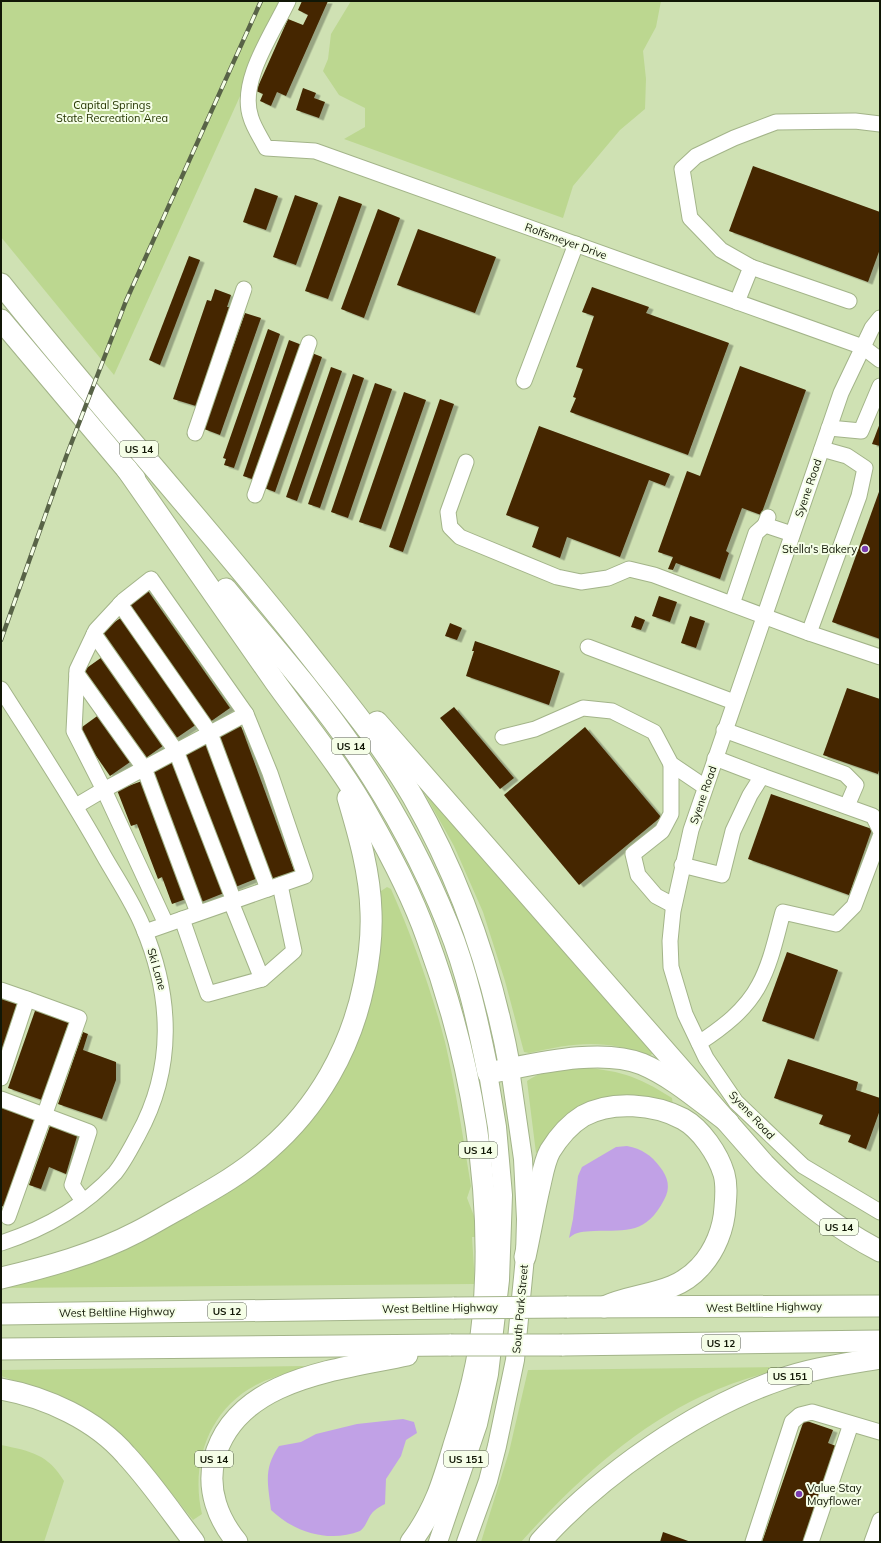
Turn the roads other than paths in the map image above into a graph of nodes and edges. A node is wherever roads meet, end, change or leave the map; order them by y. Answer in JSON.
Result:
{"nodes":[{"id":1,"x":288,"y":1,"type":"edge"},
{"id":2,"x":880,"y":124,"type":"edge"},
{"id":3,"x":576,"y":244,"type":"junction"},
{"id":4,"x":751,"y":267,"type":"junction"},
{"id":5,"x":1,"y":284,"type":"edge"},
{"id":6,"x":244,"y":289,"type":"dead end"},
{"id":7,"x":849,"y":301,"type":"dead end"},
{"id":8,"x":737,"y":302,"type":"junction"},
{"id":9,"x":880,"y":318,"type":"edge"},
{"id":10,"x":1,"y":320,"type":"edge"},
{"id":11,"x":308,"y":343,"type":"dead end"},
{"id":12,"x":863,"y":348,"type":"junction"},
{"id":13,"x":880,"y":360,"type":"edge"},
{"id":14,"x":524,"y":381,"type":"dead end"},
{"id":15,"x":880,"y":386,"type":"edge"},
{"id":16,"x":829,"y":428,"type":"junction"},
{"id":17,"x":195,"y":433,"type":"dead end"},
{"id":18,"x":822,"y":449,"type":"junction"},
{"id":19,"x":466,"y":462,"type":"dead end"},
{"id":20,"x":126,"y":468,"type":"junction"},
{"id":21,"x":255,"y":495,"type":"dead end"},
{"id":22,"x":792,"y":534,"type":"junction"},
{"id":23,"x":267,"y":602,"type":"junction"},
{"id":24,"x":120,"y":604,"type":"junction"},
{"id":25,"x":732,"y":604,"type":"junction"},
{"id":26,"x":763,"y":616,"type":"junction"},
{"id":27,"x":94,"y":634,"type":"junction"},
{"id":28,"x":809,"y":634,"type":"junction"},
{"id":29,"x":588,"y":647,"type":"dead end"},
{"id":30,"x":880,"y":657,"type":"edge"},
{"id":31,"x":77,"y":674,"type":"junction"},
{"id":32,"x":1,"y":689,"type":"edge"},
{"id":33,"x":734,"y":702,"type":"junction"},
{"id":34,"x":246,"y":714,"type":"junction"},
{"id":35,"x":724,"y":730,"type":"junction"},
{"id":36,"x":210,"y":733,"type":"junction"},
{"id":37,"x":503,"y":737,"type":"dead end"},
{"id":38,"x":176,"y":751,"type":"junction"},
{"id":39,"x":715,"y":758,"type":"junction"},
{"id":40,"x":671,"y":764,"type":"junction"},
{"id":41,"x":144,"y":768,"type":"junction"},
{"id":42,"x":340,"y":772,"type":"junction"},
{"id":43,"x":762,"y":776,"type":"junction"},
{"id":44,"x":705,"y":787,"type":"junction"},
{"id":45,"x":104,"y":790,"type":"junction"},
{"id":46,"x":76,"y":806,"type":"junction"},
{"id":47,"x":846,"y":806,"type":"junction"},
{"id":48,"x":880,"y":830,"type":"edge"},
{"id":49,"x":880,"y":838,"type":"edge"},
{"id":50,"x":682,"y":865,"type":"junction"},
{"id":51,"x":274,"y":887,"type":"junction"},
{"id":52,"x":233,"y":901,"type":"junction"},
{"id":53,"x":674,"y":905,"type":"junction"},
{"id":54,"x":198,"y":914,"type":"junction"},
{"id":55,"x":182,"y":919,"type":"junction"},
{"id":56,"x":166,"y":924,"type":"junction"},
{"id":57,"x":145,"y":932,"type":"junction"},
{"id":58,"x":262,"y":979,"type":"junction"},
{"id":59,"x":1,"y":990,"type":"edge"},
{"id":60,"x":27,"y":999,"type":"junction"},
{"id":61,"x":699,"y":1043,"type":"junction"},
{"id":62,"x":510,"y":1069,"type":"junction"},
{"id":63,"x":488,"y":1073,"type":"junction"},
{"id":64,"x":1,"y":1078,"type":"edge"},
{"id":65,"x":1,"y":1099,"type":"edge"},
{"id":66,"x":44,"y":1115,"type":"junction"},
{"id":67,"x":728,"y":1122,"type":"junction"},
{"id":68,"x":83,"y":1202,"type":"junction"},
{"id":69,"x":880,"y":1212,"type":"edge"},
{"id":70,"x":4,"y":1217,"type":"edge"},
{"id":71,"x":23,"y":1235,"type":"junction"},
{"id":72,"x":1,"y":1243,"type":"edge"},
{"id":73,"x":880,"y":1251,"type":"edge"},
{"id":74,"x":525,"y":1257,"type":"junction"},
{"id":75,"x":1,"y":1278,"type":"edge"},
{"id":76,"x":880,"y":1306,"type":"edge"},
{"id":77,"x":604,"y":1307,"type":"junction"},
{"id":78,"x":1,"y":1314,"type":"edge"},
{"id":79,"x":880,"y":1341,"type":"edge"},
{"id":80,"x":451,"y":1346,"type":"junction"},
{"id":81,"x":1,"y":1349,"type":"edge"},
{"id":82,"x":880,"y":1358,"type":"edge"},
{"id":83,"x":1,"y":1389,"type":"edge"},
{"id":84,"x":851,"y":1424,"type":"junction"},
{"id":85,"x":880,"y":1432,"type":"edge"},
{"id":86,"x":673,"y":1433,"type":"junction"},
{"id":87,"x":880,"y":1520,"type":"edge"},
{"id":88,"x":194,"y":1542,"type":"edge"},
{"id":89,"x":237,"y":1542,"type":"edge"},
{"id":90,"x":411,"y":1542,"type":"edge"},
{"id":91,"x":438,"y":1542,"type":"edge"},
{"id":92,"x":466,"y":1542,"type":"edge"},
{"id":93,"x":540,"y":1542,"type":"edge"},
{"id":94,"x":556,"y":1542,"type":"edge"},
{"id":95,"x":753,"y":1542,"type":"edge"},
{"id":96,"x":812,"y":1542,"type":"edge"},
{"id":97,"x":872,"y":1542,"type":"edge"}],
"edges":[{"from":1,"to":3,"type":"street","name":"Rolfsmeyer Drive"},
{"from":2,"to":4,"type":"street"},
{"from":3,"to":8,"type":"street","name":"Rolfsmeyer Drive"},
{"from":3,"to":14,"type":"street"},
{"from":4,"to":7,"type":"street"},
{"from":4,"to":8,"type":"street"},
{"from":5,"to":23,"type":"highway","number":"US 14"},
{"from":6,"to":17,"type":"street"},
{"from":8,"to":12,"type":"street","name":"Rolfsmeyer Drive"},
{"from":9,"to":12,"type":"street","name":"Syene Road"},
{"from":10,"to":20,"type":"highway","number":"US 14"},
{"from":11,"to":21,"type":"street"},
{"from":12,"to":13,"type":"street","name":"Rolfsmeyer Drive"},
{"from":12,"to":16,"type":"street","name":"Syene Road"},
{"from":15,"to":16,"type":"street"},
{"from":16,"to":18,"type":"street","name":"Syene Road"},
{"from":18,"to":22,"type":"street","name":"Syene Road"},
{"from":18,"to":28,"type":"street"},
{"from":19,"to":25,"type":"street"},
{"from":20,"to":42,"type":"highway","number":"US 14"},
{"from":20,"to":63,"type":"highway","number":"US 14"},
{"from":22,"to":25,"type":"street"},
{"from":22,"to":26,"type":"street","name":"Syene Road"},
{"from":23,"to":62,"type":"highway","number":"US 14"},
{"from":23,"to":67,"type":"highway"},
{"from":24,"to":27,"type":"street"},
{"from":24,"to":34,"type":"street"},
{"from":24,"to":36,"type":"street"},
{"from":25,"to":26,"type":"street"},
{"from":26,"to":28,"type":"street"},
{"from":26,"to":33,"type":"street","name":"Syene Road"},
{"from":27,"to":31,"type":"street"},
{"from":27,"to":38,"type":"street"},
{"from":28,"to":30,"type":"street"},
{"from":29,"to":33,"type":"street"},
{"from":31,"to":41,"type":"street"},
{"from":31,"to":45,"type":"street"},
{"from":32,"to":46,"type":"street","name":"Ski Lane"},
{"from":33,"to":35,"type":"street","name":"Syene Road"},
{"from":34,"to":36,"type":"street"},
{"from":34,"to":51,"type":"street"},
{"from":35,"to":39,"type":"street","name":"Syene Road"},
{"from":35,"to":47,"type":"street"},
{"from":36,"to":38,"type":"street"},
{"from":36,"to":51,"type":"street"},
{"from":37,"to":40,"type":"street"},
{"from":38,"to":41,"type":"street"},
{"from":38,"to":52,"type":"street"},
{"from":39,"to":43,"type":"street"},
{"from":39,"to":44,"type":"street","name":"Syene Road"},
{"from":40,"to":44,"type":"street"},
{"from":40,"to":53,"type":"street"},
{"from":41,"to":45,"type":"street"},
{"from":41,"to":54,"type":"street"},
{"from":42,"to":75,"type":"highway"},
{"from":42,"to":90,"type":"highway","number":"US 14"},
{"from":43,"to":47,"type":"street"},
{"from":43,"to":50,"type":"street"},
{"from":44,"to":50,"type":"street","name":"Syene Road"},
{"from":45,"to":46,"type":"street"},
{"from":45,"to":56,"type":"street"},
{"from":46,"to":57,"type":"street","name":"Ski Lane"},
{"from":47,"to":48,"type":"street"},
{"from":49,"to":61,"type":"street"},
{"from":50,"to":53,"type":"street","name":"Syene Road"},
{"from":51,"to":52,"type":"street"},
{"from":51,"to":58,"type":"street"},
{"from":52,"to":54,"type":"street"},
{"from":52,"to":58,"type":"street"},
{"from":53,"to":61,"type":"street","name":"Syene Road"},
{"from":54,"to":55,"type":"street"},
{"from":55,"to":56,"type":"street"},
{"from":55,"to":58,"type":"street"},
{"from":56,"to":57,"type":"street"},
{"from":57,"to":68,"type":"street","name":"Ski Lane"},
{"from":59,"to":60,"type":"street"},
{"from":60,"to":64,"type":"street"},
{"from":60,"to":66,"type":"street"},
{"from":61,"to":69,"type":"street","name":"Syene Road"},
{"from":62,"to":63,"type":"highway"},
{"from":62,"to":67,"type":"highway"},
{"from":62,"to":74,"type":"main road","name":"South Park Street","number":"US 14"},
{"from":63,"to":91,"type":"main road","name":"South Park Street","number":"US 151"},
{"from":65,"to":66,"type":"street"},
{"from":66,"to":68,"type":"street"},
{"from":66,"to":70,"type":"street"},
{"from":67,"to":73,"type":"highway","number":"US 14"},
{"from":68,"to":71,"type":"street","name":"Ski Lane"},
{"from":70,"to":71,"type":"street"},
{"from":71,"to":72,"type":"street","name":"Ski Lane"},
{"from":74,"to":77,"type":"highway"},
{"from":74,"to":92,"type":"main road","name":"South Park Street","number":"US 14"},
{"from":76,"to":77,"type":"highway","name":"West Beltline Highway","number":"US 12"},
{"from":77,"to":78,"type":"highway","name":"West Beltline Highway","number":"US 12","bridge":true},
{"from":79,"to":80,"type":"highway","number":"US 12","bridge":true},
{"from":80,"to":81,"type":"highway","number":"US 12"},
{"from":80,"to":89,"type":"highway","number":"US 14"},
{"from":82,"to":86,"type":"highway","number":"US 151"},
{"from":83,"to":88,"type":"highway"},
{"from":84,"to":85,"type":"street"},
{"from":84,"to":95,"type":"street"},
{"from":84,"to":96,"type":"street"},
{"from":86,"to":93,"type":"highway","number":"US 151"},
{"from":86,"to":94,"type":"highway"},
{"from":87,"to":97,"type":"street"}]}
